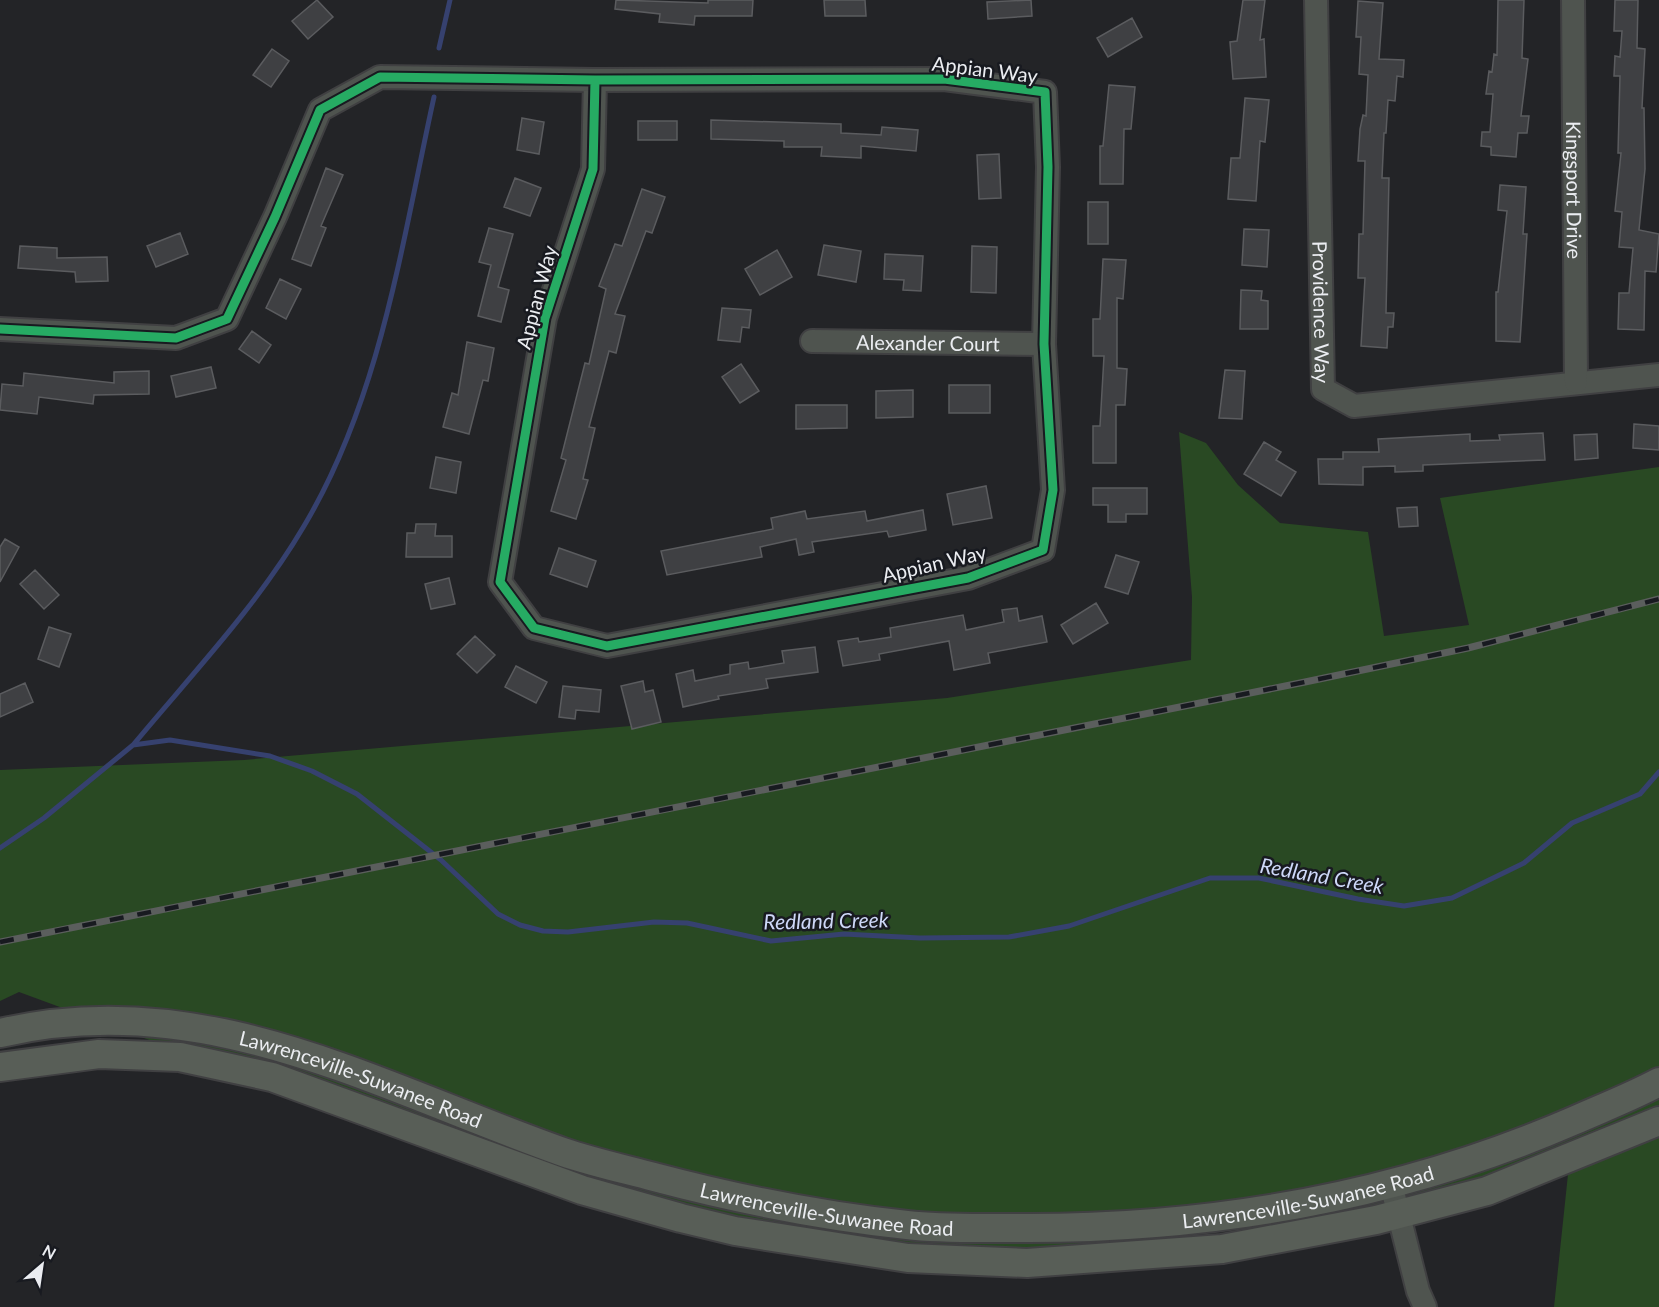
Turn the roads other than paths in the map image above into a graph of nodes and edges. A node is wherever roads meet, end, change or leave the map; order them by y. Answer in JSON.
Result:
{"nodes":[{"id":1,"x":1316,"y":0,"type":"edge"},
{"id":2,"x":1573,"y":0,"type":"edge"},
{"id":3,"x":595,"y":80,"type":"junction"},
{"id":4,"x":0,"y":329,"type":"edge"},
{"id":5,"x":812,"y":341,"type":"dead end"},
{"id":6,"x":1044,"y":344,"type":"junction"},
{"id":7,"x":1659,"y":375,"type":"edge"},
{"id":8,"x":1576,"y":382,"type":"junction"},
{"id":9,"x":0,"y":1033,"type":"edge"},
{"id":10,"x":0,"y":1067,"type":"edge"},
{"id":11,"x":1659,"y":1082,"type":"edge"},
{"id":12,"x":438,"y":1104,"type":"junction"},
{"id":13,"x":1659,"y":1121,"type":"edge"},
{"id":14,"x":428,"y":1134,"type":"junction"},
{"id":15,"x":1391,"y":1184,"type":"junction"},
{"id":16,"x":1398,"y":1214,"type":"junction"},
{"id":17,"x":909,"y":1225,"type":"junction"},
{"id":18,"x":908,"y":1258,"type":"junction"},
{"id":19,"x":1425,"y":1307,"type":"edge"}],
"edges":[{"from":1,"to":8,"type":"street","name":"Providence Way"},
{"from":2,"to":8,"type":"street","name":"Kingsport Drive"},
{"from":3,"to":4,"type":"street","name":"Appian Way"},
{"from":3,"to":6,"type":"street","name":"Appian Way"},
{"from":3,"to":6,"type":"street","name":"Appian Way"},
{"from":5,"to":6,"type":"street","name":"Alexander Court"},
{"from":7,"to":8,"type":"street","name":"Providence Way"},
{"from":9,"to":12,"type":"main road","name":"Lawrenceville-Suwanee Road"},
{"from":10,"to":14,"type":"main road","name":"Lawrenceville-Suwanee Road"},
{"from":11,"to":15,"type":"main road","name":"Lawrenceville-Suwanee Road"},
{"from":12,"to":14,"type":"main road"},
{"from":12,"to":17,"type":"main road","name":"Lawrenceville-Suwanee Road"},
{"from":13,"to":16,"type":"main road","name":"Lawrenceville-Suwanee Road"},
{"from":14,"to":18,"type":"main road","name":"Lawrenceville-Suwanee Road"},
{"from":15,"to":16,"type":"street"},
{"from":15,"to":17,"type":"main road","name":"Lawrenceville-Suwanee Road"},
{"from":16,"to":18,"type":"main road","name":"Lawrenceville-Suwanee Road"},
{"from":16,"to":19,"type":"street"},
{"from":17,"to":18,"type":"main road"}]}
